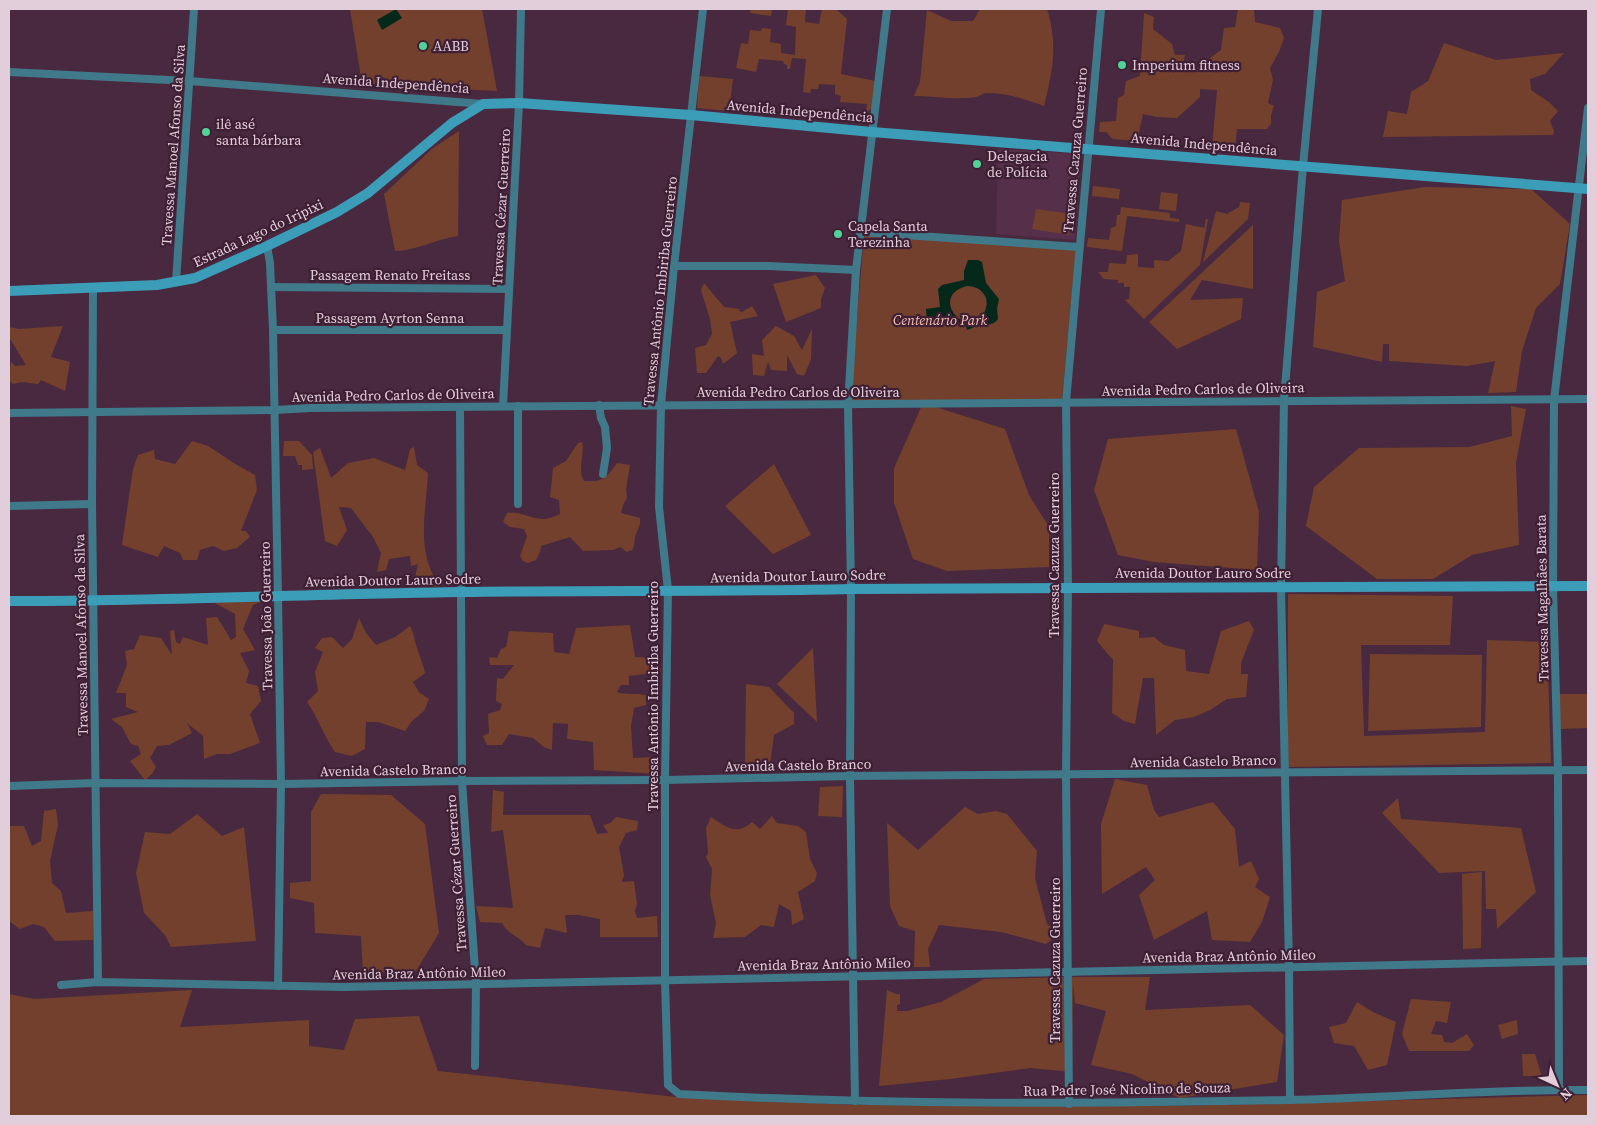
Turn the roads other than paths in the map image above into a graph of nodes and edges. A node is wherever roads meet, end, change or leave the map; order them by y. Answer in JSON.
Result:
{"nodes":[{"id":1,"x":194,"y":9,"type":"edge"},
{"id":2,"x":521,"y":9,"type":"edge"},
{"id":3,"x":703,"y":9,"type":"edge"},
{"id":4,"x":887,"y":9,"type":"edge"},
{"id":5,"x":1101,"y":9,"type":"edge"},
{"id":6,"x":1318,"y":9,"type":"edge"},
{"id":7,"x":9,"y":72,"type":"edge"},
{"id":8,"x":189,"y":81,"type":"junction"},
{"id":9,"x":519,"y":103,"type":"junction"},
{"id":10,"x":483,"y":104,"type":"junction"},
{"id":11,"x":1588,"y":108,"type":"edge"},
{"id":12,"x":691,"y":115,"type":"junction"},
{"id":13,"x":872,"y":132,"type":"junction"},
{"id":14,"x":1088,"y":148,"type":"junction"},
{"id":15,"x":1302,"y":166,"type":"junction"},
{"id":16,"x":1584,"y":188,"type":"edge"},
{"id":17,"x":861,"y":232,"type":"junction"},
{"id":18,"x":267,"y":246,"type":"junction"},
{"id":19,"x":1079,"y":247,"type":"junction"},
{"id":20,"x":674,"y":266,"type":"junction"},
{"id":21,"x":856,"y":270,"type":"junction"},
{"id":22,"x":176,"y":282,"type":"junction"},
{"id":23,"x":272,"y":287,"type":"junction"},
{"id":24,"x":93,"y":288,"type":"junction"},
{"id":25,"x":509,"y":289,"type":"junction"},
{"id":26,"x":9,"y":291,"type":"edge"},
{"id":27,"x":274,"y":330,"type":"junction"},
{"id":28,"x":507,"y":330,"type":"junction"},
{"id":29,"x":1588,"y":399,"type":"edge"},
{"id":30,"x":1284,"y":400,"type":"junction"},
{"id":31,"x":1554,"y":400,"type":"junction"},
{"id":32,"x":1066,"y":402,"type":"junction"},
{"id":33,"x":599,"y":405,"type":"junction"},
{"id":34,"x":661,"y":405,"type":"junction"},
{"id":35,"x":848,"y":405,"type":"junction"},
{"id":36,"x":502,"y":406,"type":"junction"},
{"id":37,"x":518,"y":406,"type":"junction"},
{"id":38,"x":460,"y":407,"type":"junction"},
{"id":39,"x":274,"y":410,"type":"junction"},
{"id":40,"x":9,"y":412,"type":"edge"},
{"id":41,"x":91,"y":412,"type":"junction"},
{"id":42,"x":602,"y":474,"type":"dead end"},
{"id":43,"x":92,"y":504,"type":"junction"},
{"id":44,"x":518,"y":504,"type":"dead end"},
{"id":45,"x":9,"y":506,"type":"edge"},
{"id":46,"x":1588,"y":586,"type":"edge"},
{"id":47,"x":1281,"y":587,"type":"junction"},
{"id":48,"x":1554,"y":587,"type":"junction"},
{"id":49,"x":1068,"y":588,"type":"junction"},
{"id":50,"x":851,"y":589,"type":"junction"},
{"id":51,"x":668,"y":590,"type":"junction"},
{"id":52,"x":461,"y":592,"type":"junction"},
{"id":53,"x":278,"y":596,"type":"junction"},
{"id":54,"x":9,"y":601,"type":"edge"},
{"id":55,"x":94,"y":601,"type":"junction"},
{"id":56,"x":1588,"y":770,"type":"edge"},
{"id":57,"x":1558,"y":771,"type":"junction"},
{"id":58,"x":1284,"y":772,"type":"junction"},
{"id":59,"x":1066,"y":775,"type":"junction"},
{"id":60,"x":850,"y":776,"type":"junction"},
{"id":61,"x":665,"y":780,"type":"junction"},
{"id":62,"x":462,"y":781,"type":"junction"},
{"id":63,"x":95,"y":784,"type":"junction"},
{"id":64,"x":281,"y":784,"type":"junction"},
{"id":65,"x":9,"y":786,"type":"edge"},
{"id":66,"x":1559,"y":961,"type":"junction"},
{"id":67,"x":1588,"y":961,"type":"edge"},
{"id":68,"x":1289,"y":967,"type":"junction"},
{"id":69,"x":1068,"y":971,"type":"junction"},
{"id":70,"x":852,"y":976,"type":"junction"},
{"id":71,"x":665,"y":980,"type":"junction"},
{"id":72,"x":98,"y":982,"type":"junction"},
{"id":73,"x":476,"y":984,"type":"junction"},
{"id":74,"x":61,"y":985,"type":"dead end"},
{"id":75,"x":278,"y":986,"type":"junction"},
{"id":76,"x":475,"y":1066,"type":"dead end"},
{"id":77,"x":668,"y":1085,"type":"joint"},
{"id":78,"x":1559,"y":1089,"type":"junction"},
{"id":79,"x":1588,"y":1090,"type":"edge"},
{"id":80,"x":1290,"y":1100,"type":"junction"},
{"id":81,"x":855,"y":1101,"type":"junction"},
{"id":82,"x":1069,"y":1104,"type":"junction"}],
"edges":[{"from":1,"to":8,"type":"street","name":"Travessa Manoel Afonso da Silva"},
{"from":2,"to":9,"type":"street","name":"Travessa Cézar Guerreiro"},
{"from":3,"to":12,"type":"street","name":"Travessa Antônio Imbiriba Guerreiro"},
{"from":4,"to":13,"type":"street"},
{"from":5,"to":14,"type":"street","name":"Travessa Cazuza Guerreiro"},
{"from":6,"to":15,"type":"street"},
{"from":7,"to":8,"type":"street","name":"Avenida Independência"},
{"from":8,"to":10,"type":"street","name":"Avenida Independência"},
{"from":8,"to":22,"type":"street","name":"Travessa Manoel Afonso da Silva"},
{"from":9,"to":10,"type":"street","name":"Avenida Independência"},
{"from":9,"to":12,"type":"street","name":"Avenida Independência"},
{"from":9,"to":25,"type":"street","name":"Travessa Cézar Guerreiro"},
{"from":10,"to":18,"type":"street","name":"Estrada Lago do Iripixi"},
{"from":11,"to":16,"type":"street","name":"Travessa Magalhães Barata"},
{"from":12,"to":13,"type":"street","name":"Avenida Independência"},
{"from":12,"to":20,"type":"street","name":"Travessa Antônio Imbiriba Guerreiro"},
{"from":13,"to":14,"type":"street","name":"Avenida Independência"},
{"from":13,"to":17,"type":"street"},
{"from":14,"to":15,"type":"street","name":"Avenida Independência"},
{"from":14,"to":19,"type":"street","name":"Travessa Cazuza Guerreiro"},
{"from":15,"to":16,"type":"street","name":"Avenida Independência"},
{"from":15,"to":30,"type":"street"},
{"from":16,"to":31,"type":"street","name":"Travessa Magalhães Barata"},
{"from":17,"to":19,"type":"street"},
{"from":17,"to":21,"type":"street"},
{"from":18,"to":22,"type":"street","name":"Estrada Lago do Iripixi"},
{"from":18,"to":23,"type":"street","name":"Travessa João Guerreiro"},
{"from":19,"to":32,"type":"street","name":"Travessa Cazuza Guerreiro"},
{"from":20,"to":21,"type":"street"},
{"from":20,"to":34,"type":"street","name":"Travessa Antônio Imbiriba Guerreiro"},
{"from":21,"to":35,"type":"street"},
{"from":22,"to":24,"type":"street","name":"Estrada Lago do Iripixi"},
{"from":23,"to":25,"type":"street","name":"Passagem Renato Freitass"},
{"from":23,"to":27,"type":"street","name":"Travessa João Guerreiro"},
{"from":24,"to":26,"type":"street","name":"Estrada Lago do Iripixi"},
{"from":24,"to":41,"type":"street","name":"Travessa Manoel Afonso da Silva"},
{"from":25,"to":28,"type":"street","name":"Travessa Cézar Guerreiro"},
{"from":27,"to":28,"type":"street","name":"Passagem Ayrton Senna"},
{"from":27,"to":39,"type":"street","name":"Travessa João Guerreiro"},
{"from":28,"to":36,"type":"street","name":"Travessa Cézar Guerreiro"},
{"from":29,"to":31,"type":"street","name":"Avenida Pedro Carlos de Oliveira"},
{"from":30,"to":31,"type":"street","name":"Avenida Pedro Carlos de Oliveira"},
{"from":30,"to":32,"type":"street","name":"Avenida Pedro Carlos de Oliveira"},
{"from":30,"to":47,"type":"street"},
{"from":31,"to":48,"type":"street","name":"Travessa Magalhães Barata"},
{"from":32,"to":35,"type":"street","name":"Avenida Pedro Carlos de Oliveira"},
{"from":32,"to":49,"type":"street","name":"Travessa Cazuza Guerreiro"},
{"from":33,"to":34,"type":"street","name":"Avenida Pedro Carlos de Oliveira"},
{"from":33,"to":37,"type":"street","name":"Avenida Pedro Carlos de Oliveira"},
{"from":33,"to":42,"type":"street"},
{"from":34,"to":35,"type":"street","name":"Avenida Pedro Carlos de Oliveira"},
{"from":34,"to":51,"type":"street","name":"Travessa Antônio Imbiriba Guerreiro"},
{"from":35,"to":50,"type":"street"},
{"from":36,"to":37,"type":"street","name":"Avenida Pedro Carlos de Oliveira"},
{"from":36,"to":38,"type":"street","name":"Avenida Pedro Carlos de Oliveira"},
{"from":37,"to":44,"type":"street"},
{"from":38,"to":39,"type":"street","name":"Avenida Pedro Carlos de Oliveira"},
{"from":38,"to":52,"type":"street","name":"Travessa Cézar Guerreiro"},
{"from":39,"to":41,"type":"street","name":"Avenida Pedro Carlos de Oliveira"},
{"from":39,"to":53,"type":"street","name":"Travessa João Guerreiro"},
{"from":40,"to":41,"type":"street","name":"Avenida Pedro Carlos de Oliveira"},
{"from":41,"to":43,"type":"street","name":"Travessa Manoel Afonso da Silva"},
{"from":43,"to":45,"type":"street"},
{"from":43,"to":55,"type":"street","name":"Travessa Manoel Afonso da Silva"},
{"from":46,"to":48,"type":"street","name":"Avenida Doutor Lauro Sodre"},
{"from":47,"to":48,"type":"street","name":"Avenida Doutor Lauro Sodre"},
{"from":47,"to":49,"type":"street","name":"Avenida Doutor Lauro Sodre"},
{"from":47,"to":58,"type":"street"},
{"from":48,"to":57,"type":"street","name":"Travessa Magalhães Barata"},
{"from":49,"to":50,"type":"street","name":"Avenida Doutor Lauro Sodre"},
{"from":49,"to":59,"type":"street","name":"Travessa Cazuza Guerreiro"},
{"from":50,"to":51,"type":"street","name":"Avenida Doutor Lauro Sodre"},
{"from":50,"to":60,"type":"street"},
{"from":51,"to":52,"type":"street","name":"Avenida Doutor Lauro Sodre"},
{"from":51,"to":61,"type":"street","name":"Travessa Antônio Imbiriba Guerreiro"},
{"from":52,"to":53,"type":"street","name":"Avenida Doutor Lauro Sodre"},
{"from":52,"to":62,"type":"street","name":"Travessa Cézar Guerreiro"},
{"from":53,"to":55,"type":"street","name":"Avenida Doutor Lauro Sodre"},
{"from":53,"to":64,"type":"street","name":"Travessa João Guerreiro"},
{"from":54,"to":55,"type":"street","name":"Avenida Doutor Lauro Sodre"},
{"from":55,"to":63,"type":"street","name":"Travessa Manoel Afonso da Silva"},
{"from":56,"to":57,"type":"street","name":"Avenida Castelo Branco"},
{"from":57,"to":58,"type":"street","name":"Avenida Castelo Branco"},
{"from":57,"to":66,"type":"street","name":"Travessa Magalhães Barata"},
{"from":58,"to":59,"type":"street","name":"Avenida Castelo Branco"},
{"from":58,"to":68,"type":"street"},
{"from":59,"to":60,"type":"street","name":"Avenida Castelo Branco"},
{"from":59,"to":69,"type":"street","name":"Travessa Cazuza Guerreiro"},
{"from":60,"to":61,"type":"street","name":"Avenida Castelo Branco"},
{"from":60,"to":70,"type":"street"},
{"from":61,"to":62,"type":"street","name":"Avenida Castelo Branco"},
{"from":61,"to":71,"type":"street","name":"Travessa Antônio Imbiriba Guerreiro"},
{"from":62,"to":64,"type":"street","name":"Avenida Castelo Branco"},
{"from":62,"to":73,"type":"street","name":"Travessa Cézar Guerreiro"},
{"from":63,"to":64,"type":"street","name":"Avenida Castelo Branco"},
{"from":63,"to":65,"type":"street","name":"Avenida Castelo Branco"},
{"from":63,"to":72,"type":"street","name":"Travessa Manoel Afonso da Silva"},
{"from":64,"to":75,"type":"street","name":"Travessa João Guerreiro"},
{"from":66,"to":67,"type":"street","name":"Avenida Braz Antônio Mileo"},
{"from":66,"to":68,"type":"street","name":"Avenida Braz Antônio Mileo"},
{"from":66,"to":78,"type":"street","name":"Travessa Magalhães Barata"},
{"from":68,"to":69,"type":"street","name":"Avenida Braz Antônio Mileo"},
{"from":68,"to":80,"type":"street"},
{"from":69,"to":70,"type":"street","name":"Avenida Braz Antônio Mileo"},
{"from":69,"to":82,"type":"street","name":"Travessa Cazuza Guerreiro"},
{"from":70,"to":71,"type":"street","name":"Avenida Braz Antônio Mileo"},
{"from":70,"to":81,"type":"street"},
{"from":71,"to":73,"type":"street","name":"Avenida Braz Antônio Mileo"},
{"from":71,"to":77,"type":"street","name":"Travessa Antônio Imbiriba Guerreiro"},
{"from":72,"to":74,"type":"street","name":"Avenida Braz Antônio Mileo"},
{"from":72,"to":75,"type":"street","name":"Avenida Braz Antônio Mileo"},
{"from":73,"to":75,"type":"street","name":"Avenida Braz Antônio Mileo"},
{"from":73,"to":76,"type":"street","name":"Travessa Cézar Guerreiro"},
{"from":77,"to":81,"type":"street","name":"Rua Padre José Nicolino de Souza"},
{"from":78,"to":79,"type":"street","name":"Rua Padre José Nicolino de Souza"},
{"from":78,"to":80,"type":"street","name":"Rua Padre José Nicolino de Souza"},
{"from":80,"to":82,"type":"street","name":"Rua Padre José Nicolino de Souza"},
{"from":81,"to":82,"type":"street","name":"Rua Padre José Nicolino de Souza"}]}
